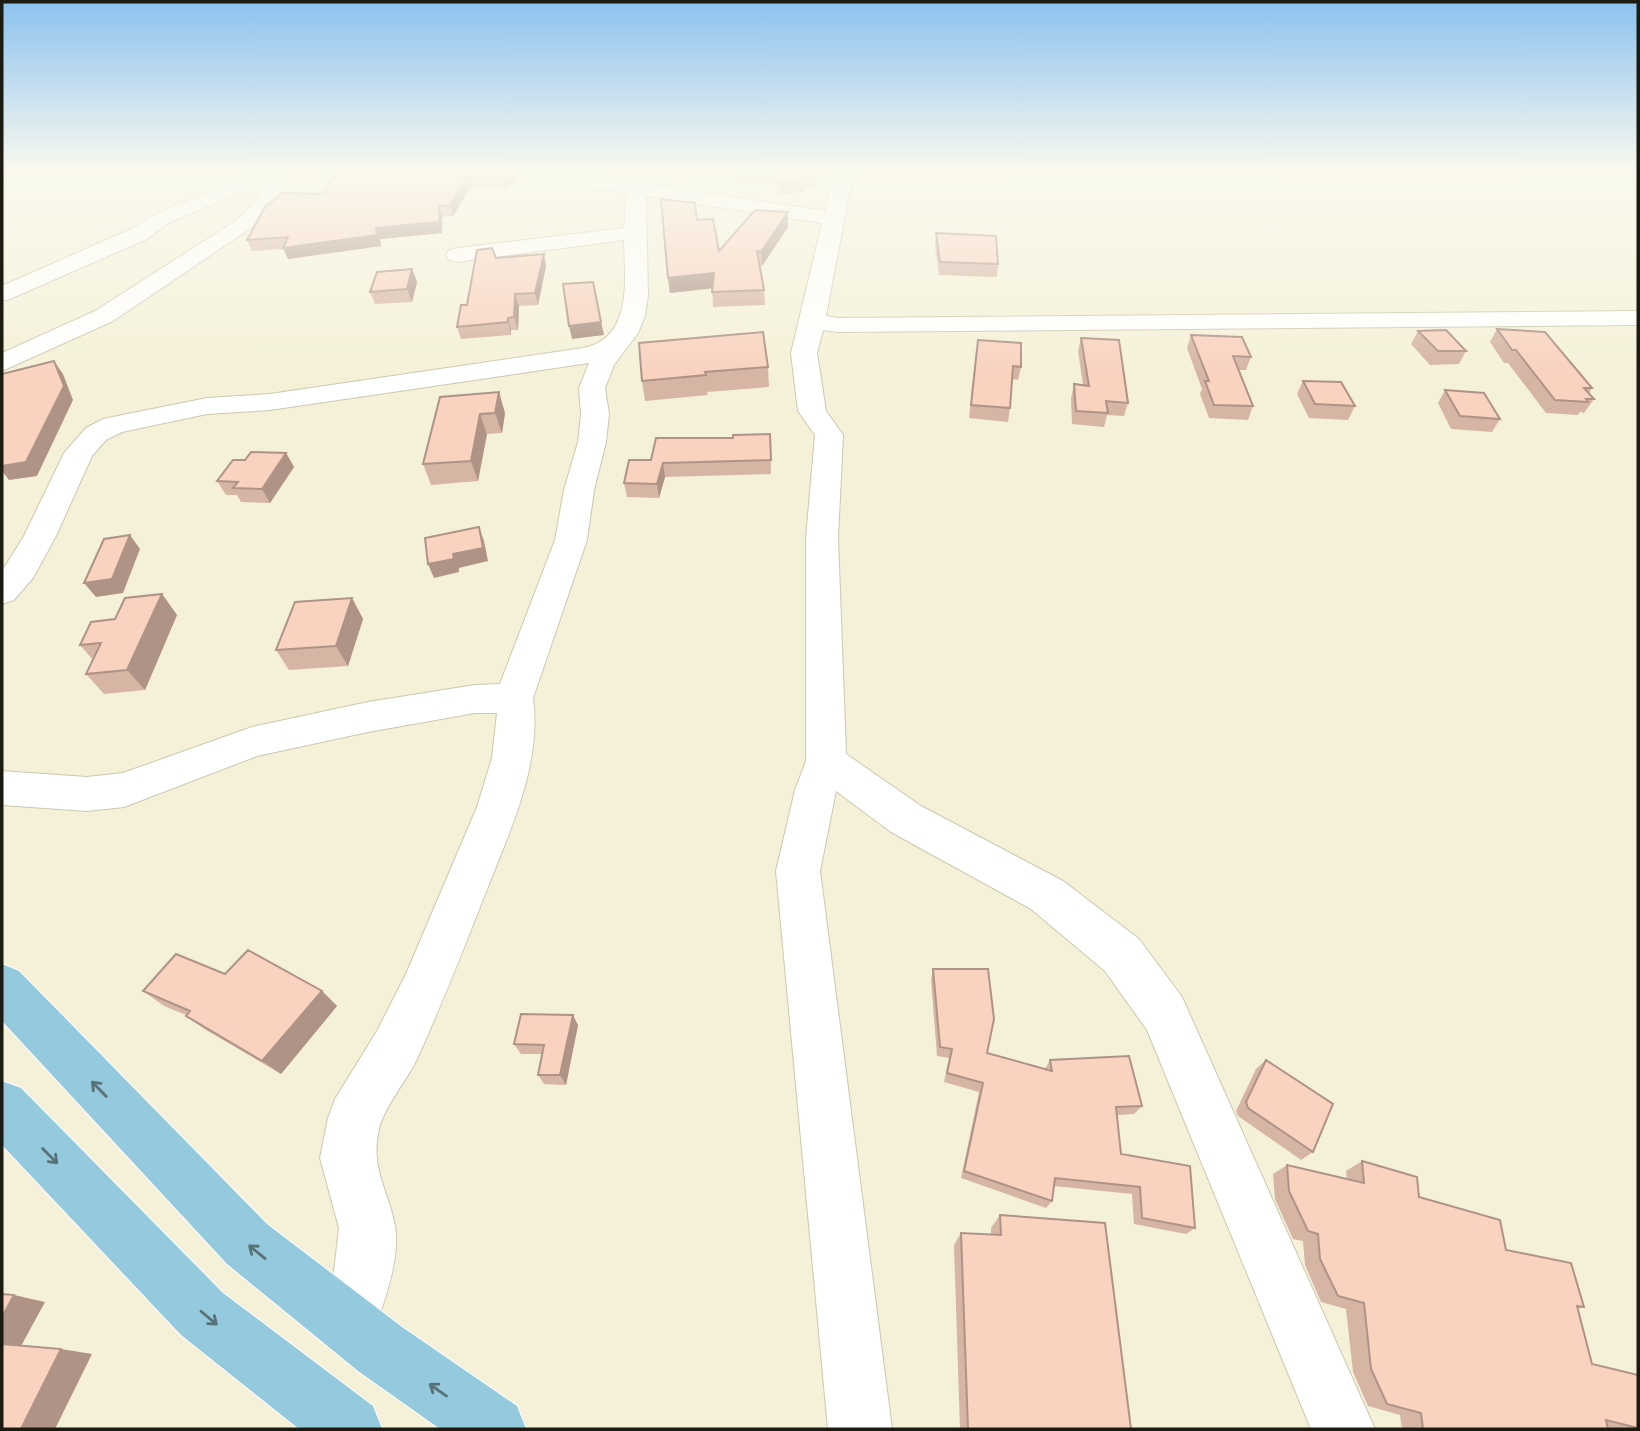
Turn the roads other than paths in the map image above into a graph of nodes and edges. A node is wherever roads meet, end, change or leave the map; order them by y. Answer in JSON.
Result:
{"nodes":[{"id":1,"x":126,"y":240,"type":"edge"},
{"id":2,"x":220,"y":240,"type":"edge"},
{"id":3,"x":579,"y":240,"type":"edge"},
{"id":4,"x":634,"y":240,"type":"edge"},
{"id":5,"x":831,"y":240,"type":"edge"},
{"id":6,"x":457,"y":255,"type":"dead end"},
{"id":7,"x":2,"y":294,"type":"edge"},
{"id":8,"x":1638,"y":318,"type":"edge"},
{"id":9,"x":813,"y":321,"type":"junction"},
{"id":10,"x":615,"y":346,"type":"junction"},
{"id":11,"x":2,"y":363,"type":"edge"},
{"id":12,"x":2,"y":592,"type":"edge"},
{"id":13,"x":514,"y":698,"type":"junction"},
{"id":14,"x":826,"y":761,"type":"junction"},
{"id":15,"x":2,"y":788,"type":"edge"},
{"id":16,"x":2,"y":987,"type":"edge"},
{"id":17,"x":2,"y":1107,"type":"edge"},
{"id":18,"x":347,"y":1323,"type":"junction"},
{"id":19,"x":350,"y":1429,"type":"edge"},
{"id":20,"x":494,"y":1429,"type":"edge"},
{"id":21,"x":860,"y":1429,"type":"edge"},
{"id":22,"x":1343,"y":1429,"type":"edge"}],
"edges":[{"from":1,"to":7,"type":"street"},
{"from":2,"to":11,"type":"street"},
{"from":3,"to":6,"type":"street"},
{"from":4,"to":10,"type":"street"},
{"from":5,"to":9,"type":"street"},
{"from":8,"to":9,"type":"street"},
{"from":9,"to":14,"type":"street"},
{"from":10,"to":12,"type":"street"},
{"from":10,"to":13,"type":"street"},
{"from":13,"to":15,"type":"street"},
{"from":13,"to":18,"type":"street"},
{"from":14,"to":21,"type":"street"},
{"from":14,"to":22,"type":"street"},
{"from":18,"to":16,"type":"main road","one_way":true},
{"from":17,"to":19,"type":"main road","one_way":true},
{"from":20,"to":18,"type":"main road","one_way":true}]}
